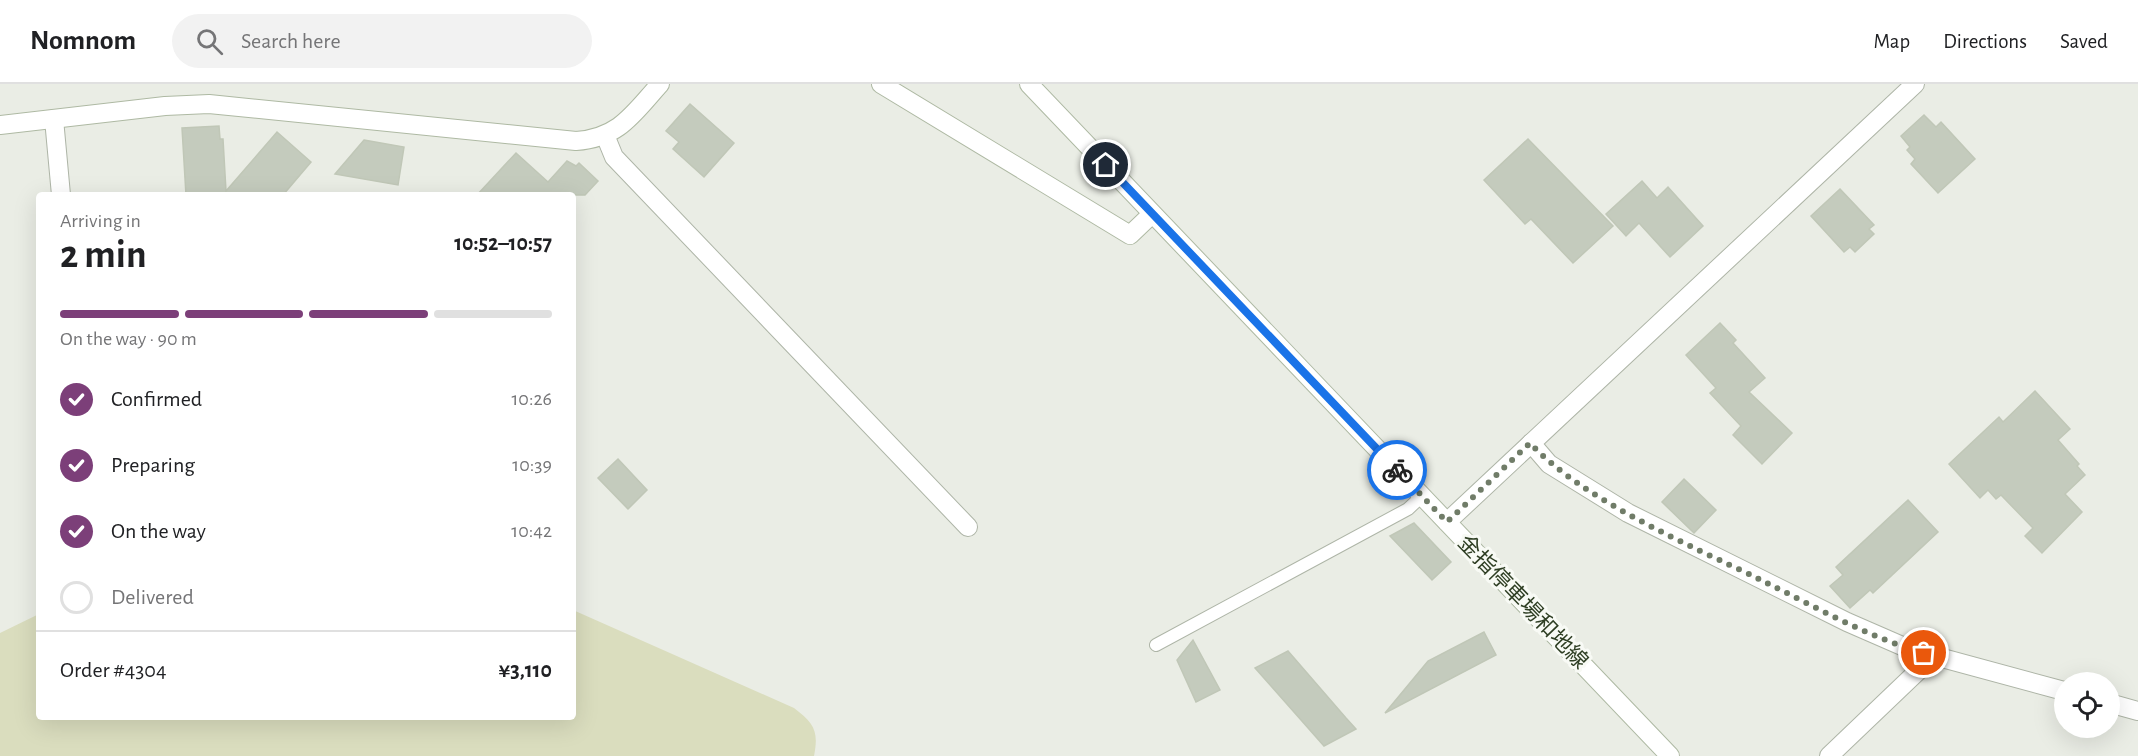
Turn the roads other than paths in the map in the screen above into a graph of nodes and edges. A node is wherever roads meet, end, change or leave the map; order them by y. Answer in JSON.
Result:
{"nodes":[{"id":1,"x":660,"y":84,"type":"edge"},
{"id":2,"x":881,"y":84,"type":"edge"},
{"id":3,"x":1029,"y":84,"type":"edge"},
{"id":4,"x":1915,"y":84,"type":"edge"},
{"id":5,"x":54,"y":119,"type":"junction"},
{"id":6,"x":0,"y":126,"type":"edge"},
{"id":7,"x":605,"y":135,"type":"junction"},
{"id":8,"x":61,"y":192,"type":"edge"},
{"id":9,"x":1152,"y":213,"type":"junction"},
{"id":10,"x":1530,"y":443,"type":"junction"},
{"id":11,"x":1422,"y":496,"type":"junction"},
{"id":12,"x":1447,"y":522,"type":"junction"},
{"id":13,"x":968,"y":527,"type":"dead end"},
{"id":14,"x":1156,"y":645,"type":"dead end"},
{"id":15,"x":1924,"y":653,"type":"junction"},
{"id":16,"x":2054,"y":688,"type":"edge"},
{"id":17,"x":2120,"y":706,"type":"edge"},
{"id":18,"x":2138,"y":711,"type":"edge"},
{"id":19,"x":1670,"y":756,"type":"edge"},
{"id":20,"x":1829,"y":756,"type":"edge"}],
"edges":[{"from":1,"to":7,"type":"street"},
{"from":2,"to":9,"type":"street"},
{"from":3,"to":9,"type":"street","name":"金指停車場和地線"},
{"from":4,"to":10,"type":"street"},
{"from":5,"to":6,"type":"street"},
{"from":5,"to":7,"type":"street"},
{"from":5,"to":8,"type":"street"},
{"from":7,"to":13,"type":"street"},
{"from":9,"to":11,"type":"street","name":"金指停車場和地線"},
{"from":10,"to":12,"type":"street"},
{"from":10,"to":15,"type":"street"},
{"from":11,"to":12,"type":"street","name":"金指停車場和地線"},
{"from":11,"to":14,"type":"lane"},
{"from":12,"to":19,"type":"street","name":"金指停車場和地線"},
{"from":15,"to":16,"type":"street"},
{"from":15,"to":20,"type":"street"},
{"from":17,"to":18,"type":"street"}]}
